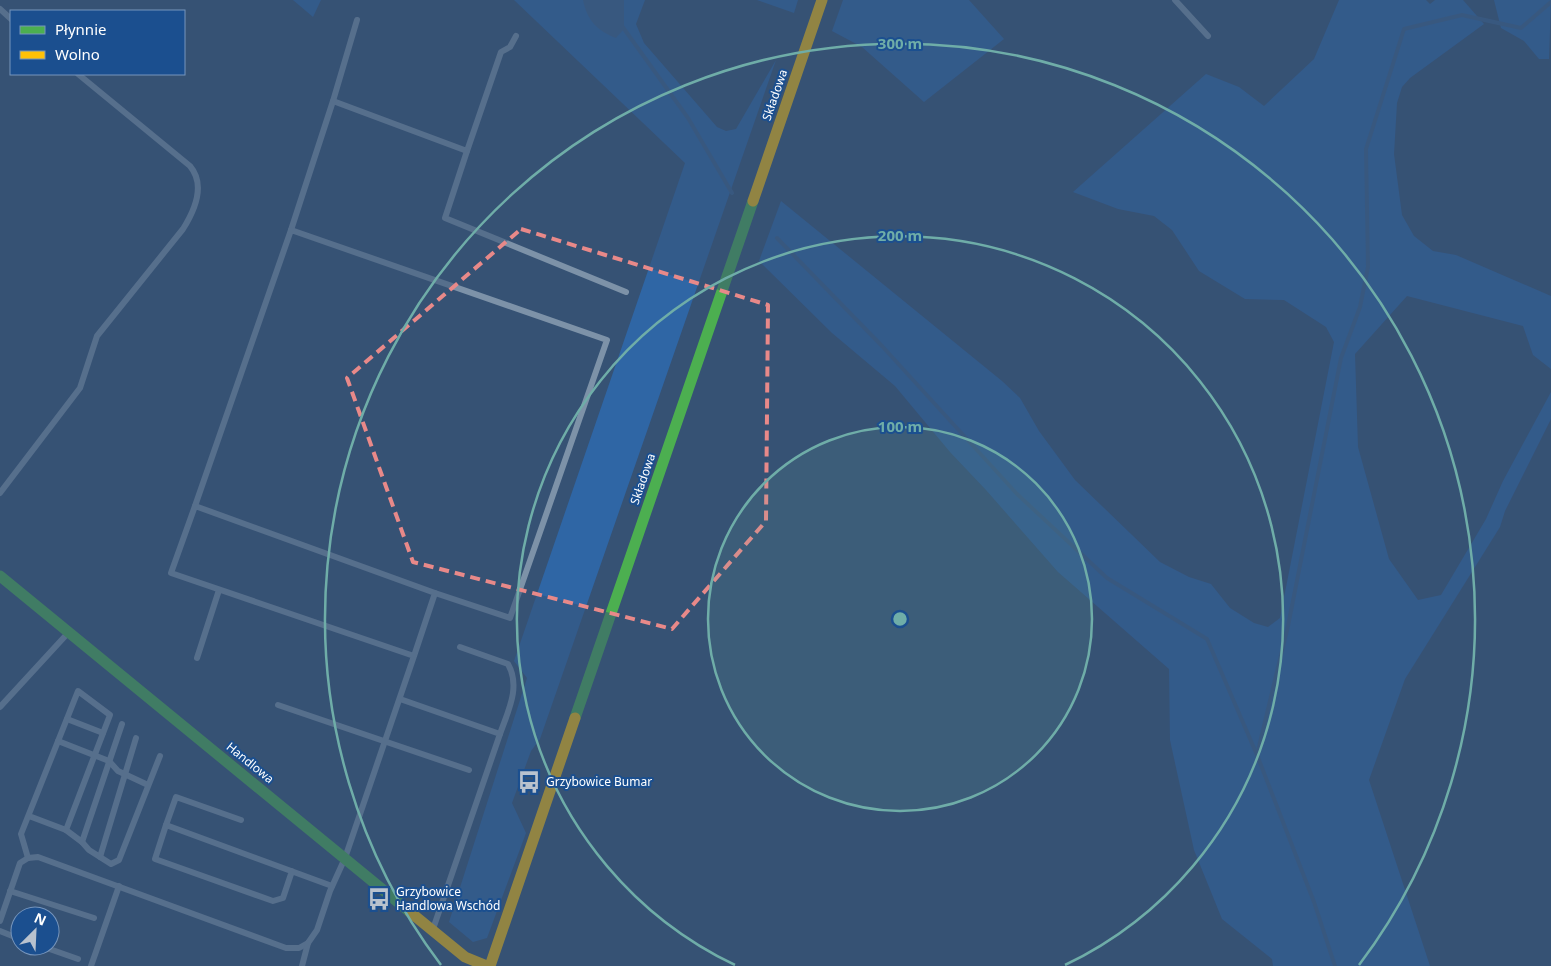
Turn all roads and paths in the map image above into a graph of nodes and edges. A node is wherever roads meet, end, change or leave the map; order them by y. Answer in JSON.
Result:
{"nodes":[{"id":1,"x":822,"y":0,"type":"edge"},
{"id":2,"x":1175,"y":0,"type":"edge"},
{"id":3,"x":0,"y":9,"type":"edge"},
{"id":4,"x":10,"y":18,"type":"edge"},
{"id":5,"x":357,"y":20,"type":"dead end"},
{"id":6,"x":516,"y":36,"type":"dead end"},
{"id":7,"x":1208,"y":36,"type":"dead end"},
{"id":8,"x":79,"y":75,"type":"edge"},
{"id":9,"x":334,"y":101,"type":"junction"},
{"id":10,"x":467,"y":151,"type":"junction"},
{"id":11,"x":291,"y":230,"type":"junction"},
{"id":12,"x":626,"y":292,"type":"dead end"},
{"id":13,"x":0,"y":492,"type":"edge"},
{"id":14,"x":195,"y":506,"type":"junction"},
{"id":15,"x":2,"y":582,"type":"edge"},
{"id":16,"x":219,"y":590,"type":"junction"},
{"id":17,"x":435,"y":593,"type":"junction"},
{"id":18,"x":69,"y":632,"type":"junction"},
{"id":19,"x":460,"y":647,"type":"dead end"},
{"id":20,"x":414,"y":656,"type":"junction"},
{"id":21,"x":197,"y":658,"type":"dead end"},
{"id":22,"x":400,"y":699,"type":"junction"},
{"id":23,"x":278,"y":705,"type":"dead end"},
{"id":24,"x":0,"y":707,"type":"edge"},
{"id":25,"x":67,"y":719,"type":"junction"},
{"id":26,"x":122,"y":724,"type":"dead end"},
{"id":27,"x":103,"y":733,"type":"junction"},
{"id":28,"x":500,"y":734,"type":"junction"},
{"id":29,"x":136,"y":738,"type":"dead end"},
{"id":30,"x":58,"y":741,"type":"junction"},
{"id":31,"x":384,"y":743,"type":"junction"},
{"id":32,"x":95,"y":754,"type":"junction"},
{"id":33,"x":160,"y":756,"type":"dead end"},
{"id":34,"x":109,"y":761,"type":"junction"},
{"id":35,"x":469,"y":770,"type":"dead end"},
{"id":36,"x":125,"y":775,"type":"junction"},
{"id":37,"x":148,"y":785,"type":"junction"},
{"id":38,"x":28,"y":816,"type":"junction"},
{"id":39,"x":241,"y":820,"type":"dead end"},
{"id":40,"x":166,"y":825,"type":"junction"},
{"id":41,"x":66,"y":830,"type":"junction"},
{"id":42,"x":82,"y":842,"type":"junction"},
{"id":43,"x":100,"y":857,"type":"junction"},
{"id":44,"x":28,"y":858,"type":"junction"},
{"id":45,"x":345,"y":858,"type":"junction"},
{"id":46,"x":292,"y":871,"type":"junction"},
{"id":47,"x":120,"y":886,"type":"junction"},
{"id":48,"x":332,"y":886,"type":"junction"},
{"id":49,"x":10,"y":891,"type":"junction"},
{"id":50,"x":94,"y":918,"type":"dead end"},
{"id":51,"x":0,"y":921,"type":"edge"},
{"id":52,"x":432,"y":930,"type":"junction"},
{"id":53,"x":308,"y":943,"type":"junction"},
{"id":54,"x":60,"y":953,"type":"edge"},
{"id":55,"x":78,"y":959,"type":"dead end"},
{"id":56,"x":91,"y":966,"type":"edge"},
{"id":57,"x":302,"y":966,"type":"edge"},
{"id":58,"x":486,"y":966,"type":"edge"},
{"id":59,"x":490,"y":966,"type":"edge"}],
"edges":[{"from":1,"to":59,"type":"main road","name":"Składowa"},
{"from":2,"to":7,"type":"lane"},
{"from":3,"to":4,"type":"lane"},
{"from":5,"to":9,"type":"lane"},
{"from":6,"to":10,"type":"lane"},
{"from":8,"to":13,"type":"lane"},
{"from":9,"to":10,"type":"lane"},
{"from":9,"to":11,"type":"lane"},
{"from":10,"to":12,"type":"lane"},
{"from":11,"to":14,"type":"lane"},
{"from":11,"to":17,"type":"lane"},
{"from":14,"to":16,"type":"lane"},
{"from":14,"to":17,"type":"lane"},
{"from":15,"to":18,"type":"main road","name":"Handlowa"},
{"from":16,"to":20,"type":"lane"},
{"from":16,"to":21,"type":"lane"},
{"from":17,"to":20,"type":"lane"},
{"from":18,"to":24,"type":"lane"},
{"from":18,"to":45,"type":"main road","name":"Handlowa"},
{"from":19,"to":28,"type":"lane"},
{"from":20,"to":22,"type":"lane"},
{"from":22,"to":28,"type":"lane"},
{"from":22,"to":31,"type":"lane"},
{"from":23,"to":31,"type":"lane"},
{"from":25,"to":27,"type":"lane"},
{"from":25,"to":27,"type":"lane"},
{"from":25,"to":30,"type":"lane"},
{"from":26,"to":34,"type":"lane"},
{"from":27,"to":32,"type":"lane"},
{"from":28,"to":52,"type":"lane"},
{"from":29,"to":36,"type":"lane"},
{"from":30,"to":32,"type":"lane"},
{"from":30,"to":38,"type":"lane"},
{"from":31,"to":35,"type":"lane"},
{"from":31,"to":45,"type":"lane"},
{"from":32,"to":34,"type":"lane"},
{"from":32,"to":41,"type":"lane"},
{"from":33,"to":37,"type":"lane"},
{"from":34,"to":36,"type":"lane"},
{"from":34,"to":42,"type":"lane"},
{"from":36,"to":37,"type":"lane"},
{"from":36,"to":43,"type":"lane"},
{"from":37,"to":43,"type":"lane"},
{"from":38,"to":41,"type":"lane"},
{"from":38,"to":44,"type":"lane"},
{"from":39,"to":40,"type":"lane"},
{"from":40,"to":46,"type":"lane"},
{"from":40,"to":46,"type":"lane"},
{"from":41,"to":42,"type":"lane"},
{"from":42,"to":43,"type":"lane"},
{"from":44,"to":47,"type":"lane"},
{"from":44,"to":49,"type":"lane"},
{"from":45,"to":48,"type":"lane"},
{"from":45,"to":52,"type":"main road","name":"Handlowa"},
{"from":46,"to":48,"type":"lane"},
{"from":47,"to":53,"type":"lane"},
{"from":47,"to":56,"type":"lane"},
{"from":48,"to":53,"type":"lane"},
{"from":49,"to":50,"type":"lane"},
{"from":49,"to":51,"type":"lane"},
{"from":52,"to":58,"type":"main road","name":"Handlowa"},
{"from":53,"to":57,"type":"lane"},
{"from":54,"to":55,"type":"lane"}]}
